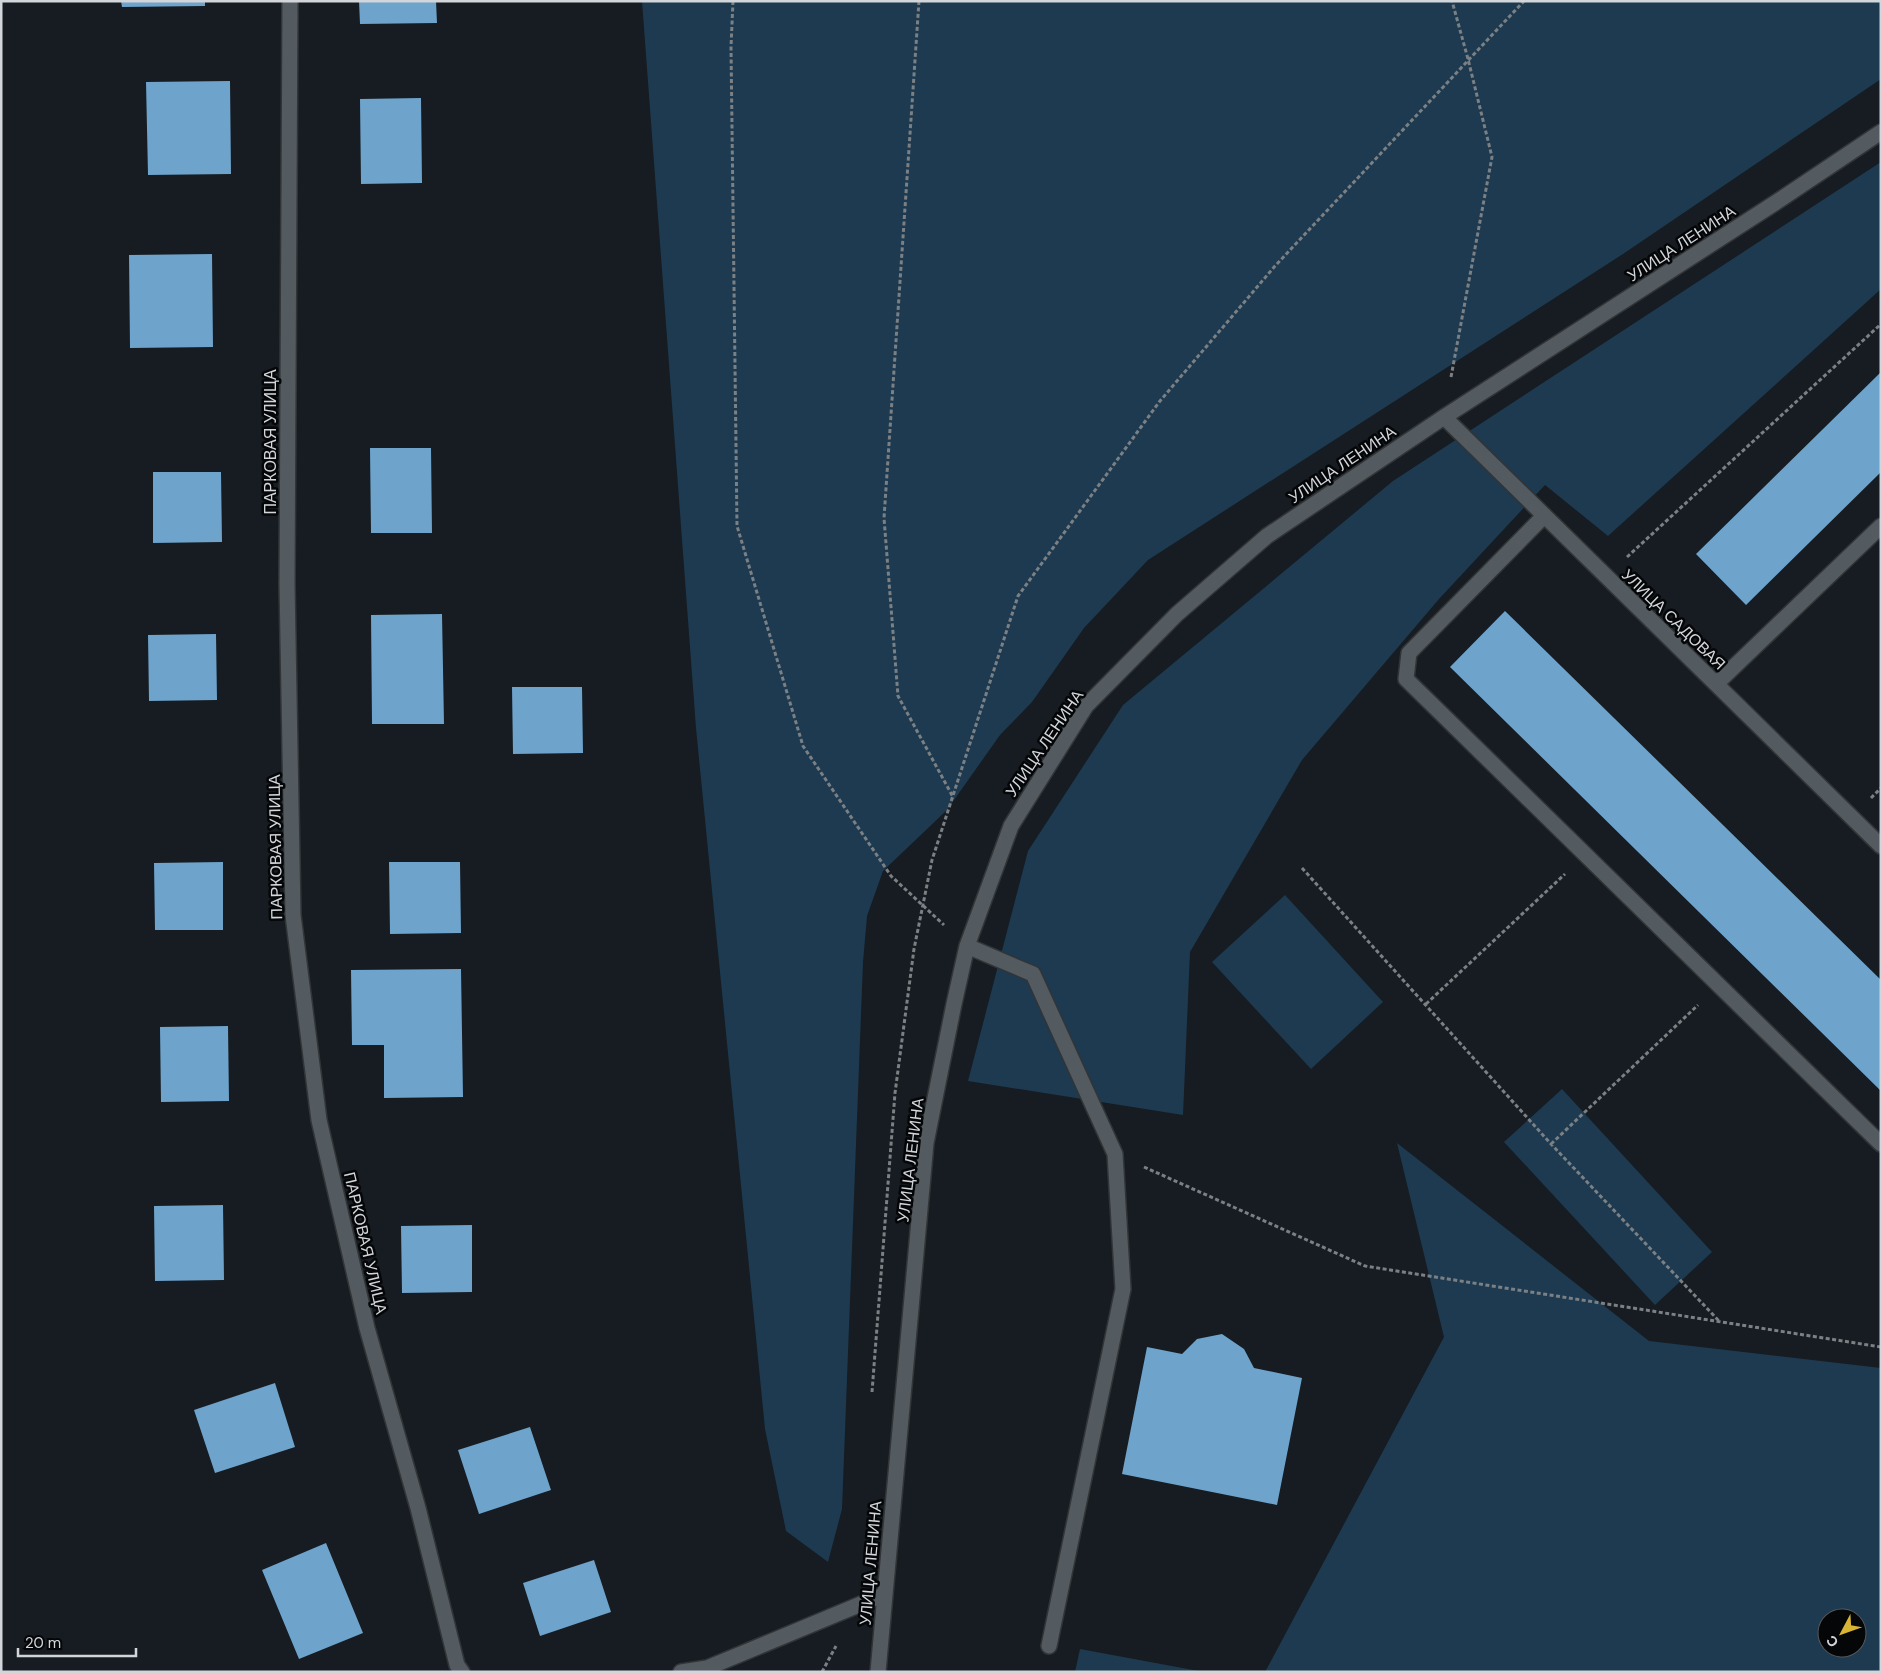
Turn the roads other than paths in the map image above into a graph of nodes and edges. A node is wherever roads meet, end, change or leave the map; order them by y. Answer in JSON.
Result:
{"nodes":[{"id":1,"x":290,"y":1,"type":"edge"},
{"id":2,"x":1881,"y":132,"type":"edge"},
{"id":3,"x":1444,"y":417,"type":"junction"},
{"id":4,"x":1544,"y":516,"type":"junction"},
{"id":5,"x":1881,"y":526,"type":"edge"},
{"id":6,"x":1716,"y":684,"type":"junction"},
{"id":7,"x":1881,"y":846,"type":"edge"},
{"id":8,"x":967,"y":946,"type":"junction"},
{"id":9,"x":1881,"y":1144,"type":"edge"},
{"id":10,"x":885,"y":1594,"type":"junction"},
{"id":11,"x":1049,"y":1646,"type":"dead end"},
{"id":12,"x":462,"y":1672,"type":"edge"},
{"id":13,"x":681,"y":1672,"type":"edge"},
{"id":14,"x":878,"y":1672,"type":"edge"}],
"edges":[{"from":1,"to":12,"type":"street","name":"ПАРКОВАЯ УЛИЦА"},
{"from":2,"to":3,"type":"street","name":"УЛИЦА ЛЕНИНА"},
{"from":3,"to":4,"type":"street","name":"УЛИЦА САДОВАЯ"},
{"from":3,"to":8,"type":"street","name":"УЛИЦА ЛЕНИНА"},
{"from":4,"to":6,"type":"street","name":"УЛИЦА САДОВАЯ"},
{"from":4,"to":9,"type":"street"},
{"from":5,"to":6,"type":"street"},
{"from":6,"to":7,"type":"street","name":"УЛИЦА САДОВАЯ"},
{"from":8,"to":10,"type":"street","name":"УЛИЦА ЛЕНИНА"},
{"from":8,"to":11,"type":"street"},
{"from":10,"to":13,"type":"street"},
{"from":10,"to":14,"type":"street","name":"УЛИЦА ЛЕНИНА"}]}
